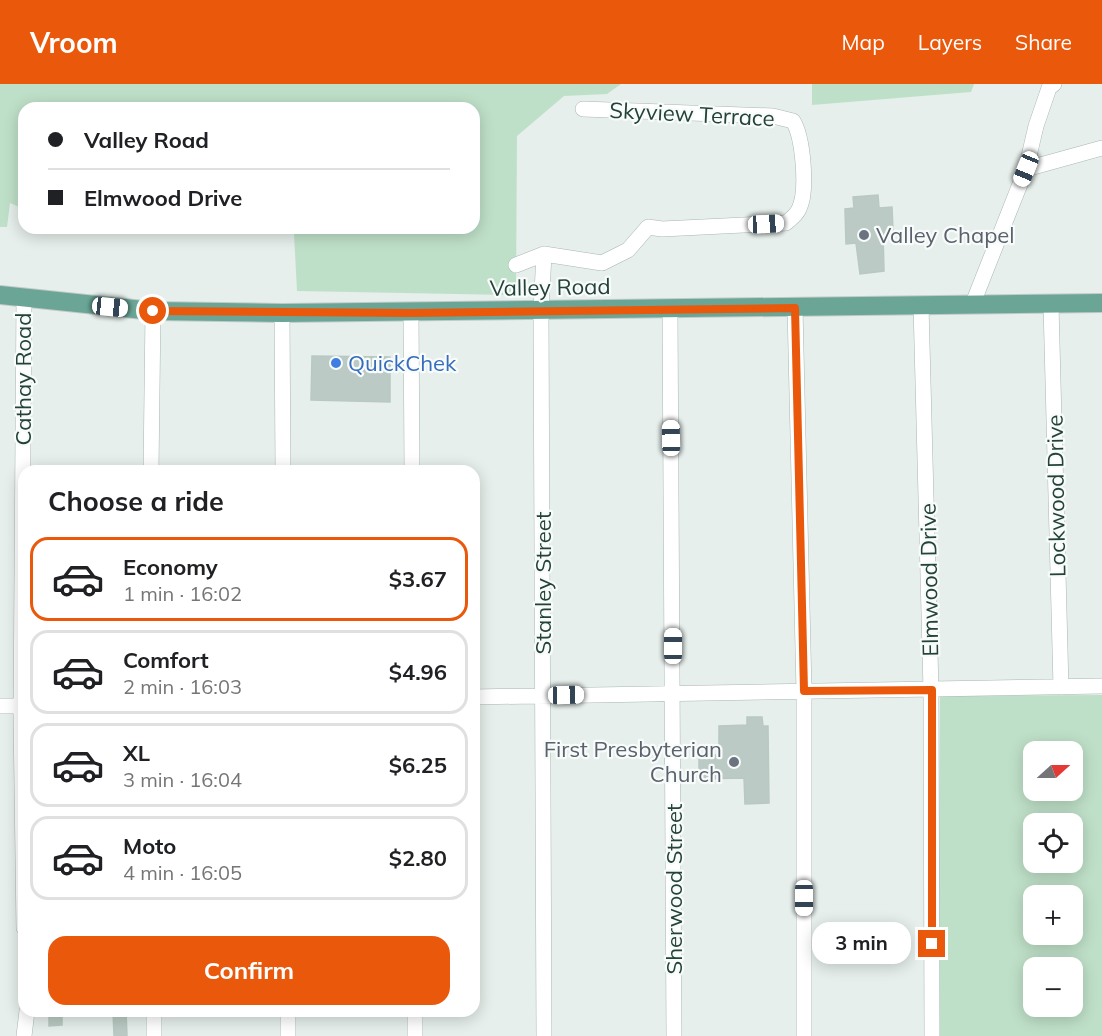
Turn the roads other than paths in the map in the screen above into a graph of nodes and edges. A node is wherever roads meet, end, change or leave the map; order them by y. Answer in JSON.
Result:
{"nodes":[{"id":1,"x":1054,"y":84,"type":"edge"},
{"id":2,"x":583,"y":108,"type":"dead end"},
{"id":3,"x":1102,"y":148,"type":"edge"},
{"id":4,"x":1026,"y":169,"type":"junction"},
{"id":5,"x":544,"y":254,"type":"junction"},
{"id":6,"x":516,"y":265,"type":"dead end"},
{"id":7,"x":0,"y":295,"type":"edge"},
{"id":8,"x":24,"y":298,"type":"junction"},
{"id":9,"x":974,"y":303,"type":"junction"},
{"id":10,"x":1102,"y":303,"type":"edge"},
{"id":11,"x":921,"y":305,"type":"junction"},
{"id":12,"x":1051,"y":305,"type":"junction"},
{"id":13,"x":795,"y":308,"type":"junction"},
{"id":14,"x":670,"y":310,"type":"junction"},
{"id":15,"x":153,"y":311,"type":"junction"},
{"id":16,"x":541,"y":311,"type":"junction"},
{"id":17,"x":282,"y":313,"type":"junction"},
{"id":18,"x":411,"y":313,"type":"junction"},
{"id":19,"x":23,"y":465,"type":"edge"},
{"id":20,"x":151,"y":465,"type":"edge"},
{"id":21,"x":283,"y":465,"type":"edge"},
{"id":22,"x":412,"y":465,"type":"edge"},
{"id":23,"x":1102,"y":686,"type":"edge"},
{"id":24,"x":1061,"y":687,"type":"junction"},
{"id":25,"x":932,"y":690,"type":"junction"},
{"id":26,"x":804,"y":691,"type":"junction"},
{"id":27,"x":674,"y":693,"type":"junction"},
{"id":28,"x":544,"y":696,"type":"junction"},
{"id":29,"x":480,"y":697,"type":"edge"},
{"id":30,"x":0,"y":706,"type":"edge"},
{"id":31,"x":18,"y":706,"type":"edge"},
{"id":32,"x":26,"y":1017,"type":"edge"},
{"id":33,"x":154,"y":1017,"type":"edge"},
{"id":34,"x":288,"y":1017,"type":"edge"},
{"id":35,"x":415,"y":1017,"type":"edge"},
{"id":36,"x":24,"y":1036,"type":"edge"},
{"id":37,"x":154,"y":1036,"type":"edge"},
{"id":38,"x":288,"y":1036,"type":"edge"},
{"id":39,"x":415,"y":1036,"type":"edge"},
{"id":40,"x":544,"y":1036,"type":"edge"},
{"id":41,"x":674,"y":1036,"type":"edge"},
{"id":42,"x":804,"y":1036,"type":"edge"},
{"id":43,"x":932,"y":1036,"type":"edge"}],
"edges":[{"from":1,"to":4,"type":"street"},
{"from":2,"to":5,"type":"street","name":"Skyview Terrace"},
{"from":3,"to":4,"type":"street"},
{"from":4,"to":9,"type":"street"},
{"from":5,"to":6,"type":"street"},
{"from":5,"to":16,"type":"street"},
{"from":7,"to":8,"type":"main road","name":"Valley Road"},
{"from":8,"to":15,"type":"main road","name":"Valley Road"},
{"from":8,"to":19,"type":"street","name":"Cathay Road"},
{"from":9,"to":11,"type":"main road","name":"Valley Road"},
{"from":9,"to":12,"type":"main road","name":"Valley Road"},
{"from":10,"to":12,"type":"main road","name":"Valley Road"},
{"from":11,"to":13,"type":"main road","name":"Valley Road"},
{"from":11,"to":25,"type":"street","name":"Elmwood Drive"},
{"from":12,"to":24,"type":"street","name":"Lockwood Drive"},
{"from":13,"to":14,"type":"main road","name":"Valley Road"},
{"from":13,"to":26,"type":"street"},
{"from":14,"to":16,"type":"main road","name":"Valley Road"},
{"from":14,"to":27,"type":"street","name":"Sherwood Street"},
{"from":15,"to":17,"type":"main road","name":"Valley Road"},
{"from":15,"to":20,"type":"street"},
{"from":16,"to":18,"type":"main road","name":"Valley Road"},
{"from":16,"to":28,"type":"street","name":"Stanley Street"},
{"from":17,"to":18,"type":"main road","name":"Valley Road"},
{"from":17,"to":21,"type":"street"},
{"from":18,"to":22,"type":"street"},
{"from":23,"to":24,"type":"street"},
{"from":24,"to":25,"type":"street"},
{"from":25,"to":26,"type":"street"},
{"from":25,"to":43,"type":"street","name":"Elmwood Drive"},
{"from":26,"to":27,"type":"street"},
{"from":26,"to":42,"type":"street"},
{"from":27,"to":28,"type":"street"},
{"from":27,"to":41,"type":"street","name":"Sherwood Street"},
{"from":28,"to":29,"type":"street"},
{"from":28,"to":40,"type":"street","name":"Stanley Street"},
{"from":30,"to":31,"type":"street"},
{"from":32,"to":36,"type":"street"},
{"from":33,"to":37,"type":"street"},
{"from":34,"to":38,"type":"street"},
{"from":35,"to":39,"type":"street"}]}
